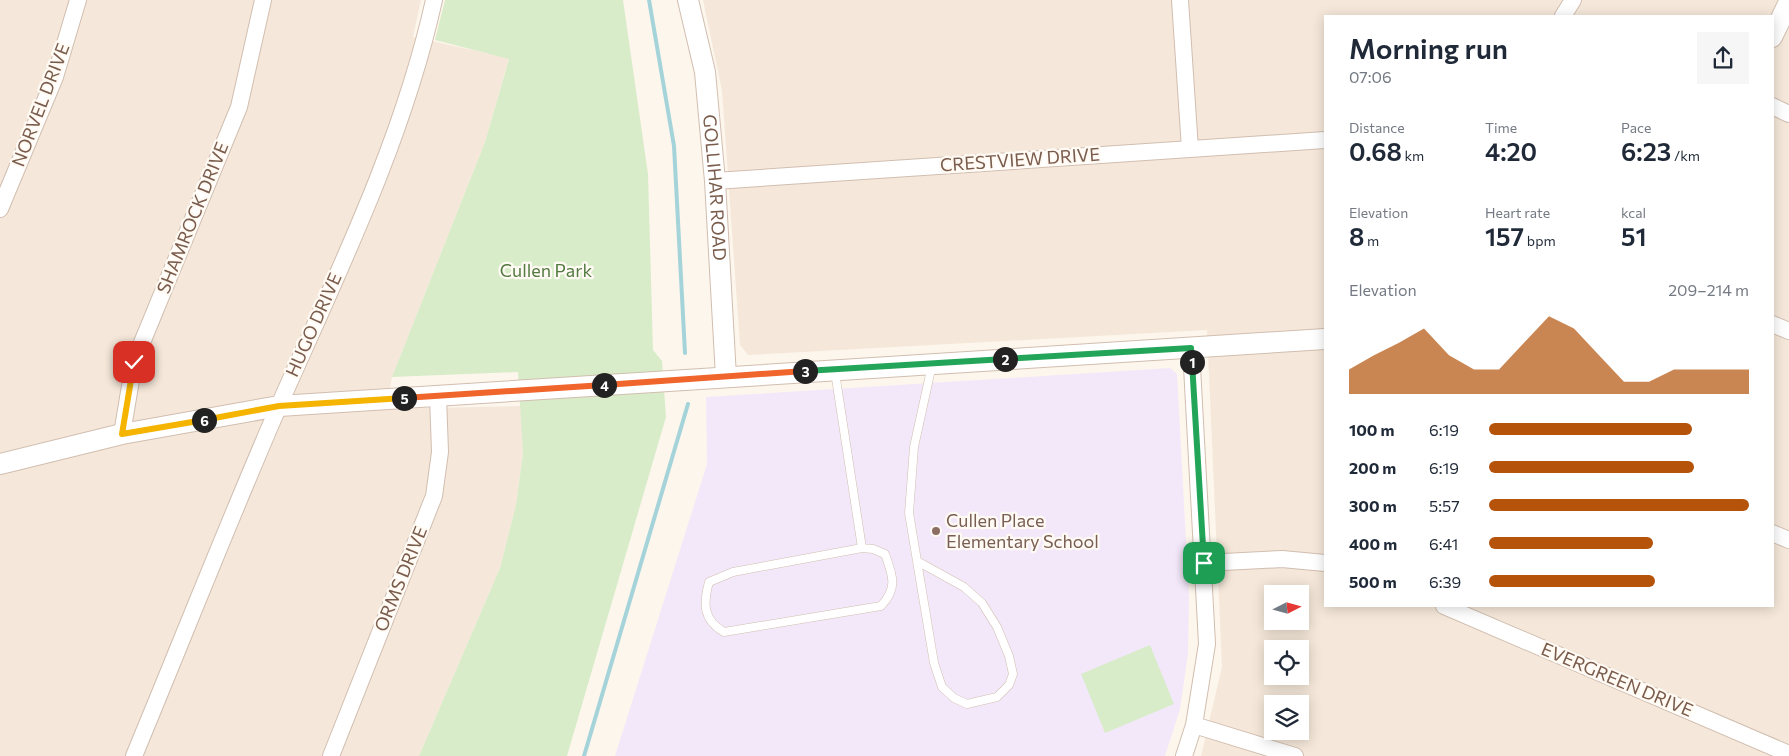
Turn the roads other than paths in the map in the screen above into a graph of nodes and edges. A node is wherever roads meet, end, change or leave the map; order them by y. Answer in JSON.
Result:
{"nodes":[{"id":1,"x":78,"y":0,"type":"edge"},
{"id":2,"x":263,"y":0,"type":"edge"},
{"id":3,"x":434,"y":0,"type":"edge"},
{"id":4,"x":688,"y":0,"type":"edge"},
{"id":5,"x":1180,"y":0,"type":"edge"},
{"id":6,"x":1572,"y":0,"type":"edge"},
{"id":7,"x":1789,"y":2,"type":"edge"},
{"id":8,"x":1564,"y":15,"type":"edge"},
{"id":9,"x":1774,"y":33,"type":"edge"},
{"id":10,"x":1774,"y":107,"type":"edge"},
{"id":11,"x":1789,"y":114,"type":"edge"},
{"id":12,"x":1324,"y":140,"type":"edge"},
{"id":13,"x":1190,"y":149,"type":"junction"},
{"id":14,"x":715,"y":181,"type":"junction"},
{"id":15,"x":0,"y":209,"type":"edge"},
{"id":16,"x":1774,"y":325,"type":"edge"},
{"id":17,"x":1789,"y":331,"type":"edge"},
{"id":18,"x":1324,"y":338,"type":"edge"},
{"id":19,"x":1191,"y":348,"type":"junction"},
{"id":20,"x":932,"y":364,"type":"junction"},
{"id":21,"x":835,"y":369,"type":"junction"},
{"id":22,"x":726,"y":377,"type":"junction"},
{"id":23,"x":438,"y":396,"type":"junction"},
{"id":24,"x":279,"y":406,"type":"junction"},
{"id":25,"x":122,"y":434,"type":"junction"},
{"id":26,"x":0,"y":464,"type":"edge"},
{"id":27,"x":1774,"y":534,"type":"edge"},
{"id":28,"x":1789,"y":540,"type":"edge"},
{"id":29,"x":862,"y":548,"type":"junction"},
{"id":30,"x":917,"y":561,"type":"junction"},
{"id":31,"x":1324,"y":562,"type":"edge"},
{"id":32,"x":1204,"y":563,"type":"junction"},
{"id":33,"x":1446,"y":607,"type":"edge"},
{"id":34,"x":1194,"y":724,"type":"junction"},
{"id":35,"x":1789,"y":754,"type":"edge"},
{"id":36,"x":134,"y":756,"type":"edge"},
{"id":37,"x":331,"y":756,"type":"edge"},
{"id":38,"x":1184,"y":756,"type":"edge"},
{"id":39,"x":1295,"y":756,"type":"edge"}],
"edges":[{"from":1,"to":15,"type":"street","name":"NORVEL DRIVE"},
{"from":2,"to":25,"type":"street","name":"SHAMROCK DRIVE"},
{"from":3,"to":24,"type":"street","name":"HUGO DRIVE"},
{"from":4,"to":14,"type":"street","name":"GOLLIHAR ROAD"},
{"from":5,"to":13,"type":"street"},
{"from":6,"to":8,"type":"street"},
{"from":7,"to":9,"type":"street"},
{"from":10,"to":11,"type":"street"},
{"from":12,"to":13,"type":"street","name":"CRESTVIEW DRIVE"},
{"from":13,"to":14,"type":"street","name":"CRESTVIEW DRIVE"},
{"from":14,"to":22,"type":"street","name":"GOLLIHAR ROAD"},
{"from":16,"to":17,"type":"street"},
{"from":18,"to":19,"type":"street"},
{"from":19,"to":20,"type":"street"},
{"from":19,"to":32,"type":"street"},
{"from":20,"to":21,"type":"street"},
{"from":20,"to":30,"type":"lane"},
{"from":21,"to":22,"type":"street"},
{"from":21,"to":29,"type":"lane"},
{"from":22,"to":23,"type":"street"},
{"from":23,"to":24,"type":"street"},
{"from":23,"to":37,"type":"street","name":"ORMS DRIVE"},
{"from":24,"to":25,"type":"street"},
{"from":24,"to":36,"type":"street","name":"HUGO DRIVE"},
{"from":25,"to":26,"type":"street"},
{"from":27,"to":28,"type":"street"},
{"from":29,"to":29,"type":"lane"},
{"from":30,"to":30,"type":"lane"},
{"from":31,"to":32,"type":"street"},
{"from":32,"to":34,"type":"street"},
{"from":33,"to":35,"type":"street","name":"EVERGREEN DRIVE"},
{"from":34,"to":38,"type":"street"},
{"from":34,"to":39,"type":"street"}]}
